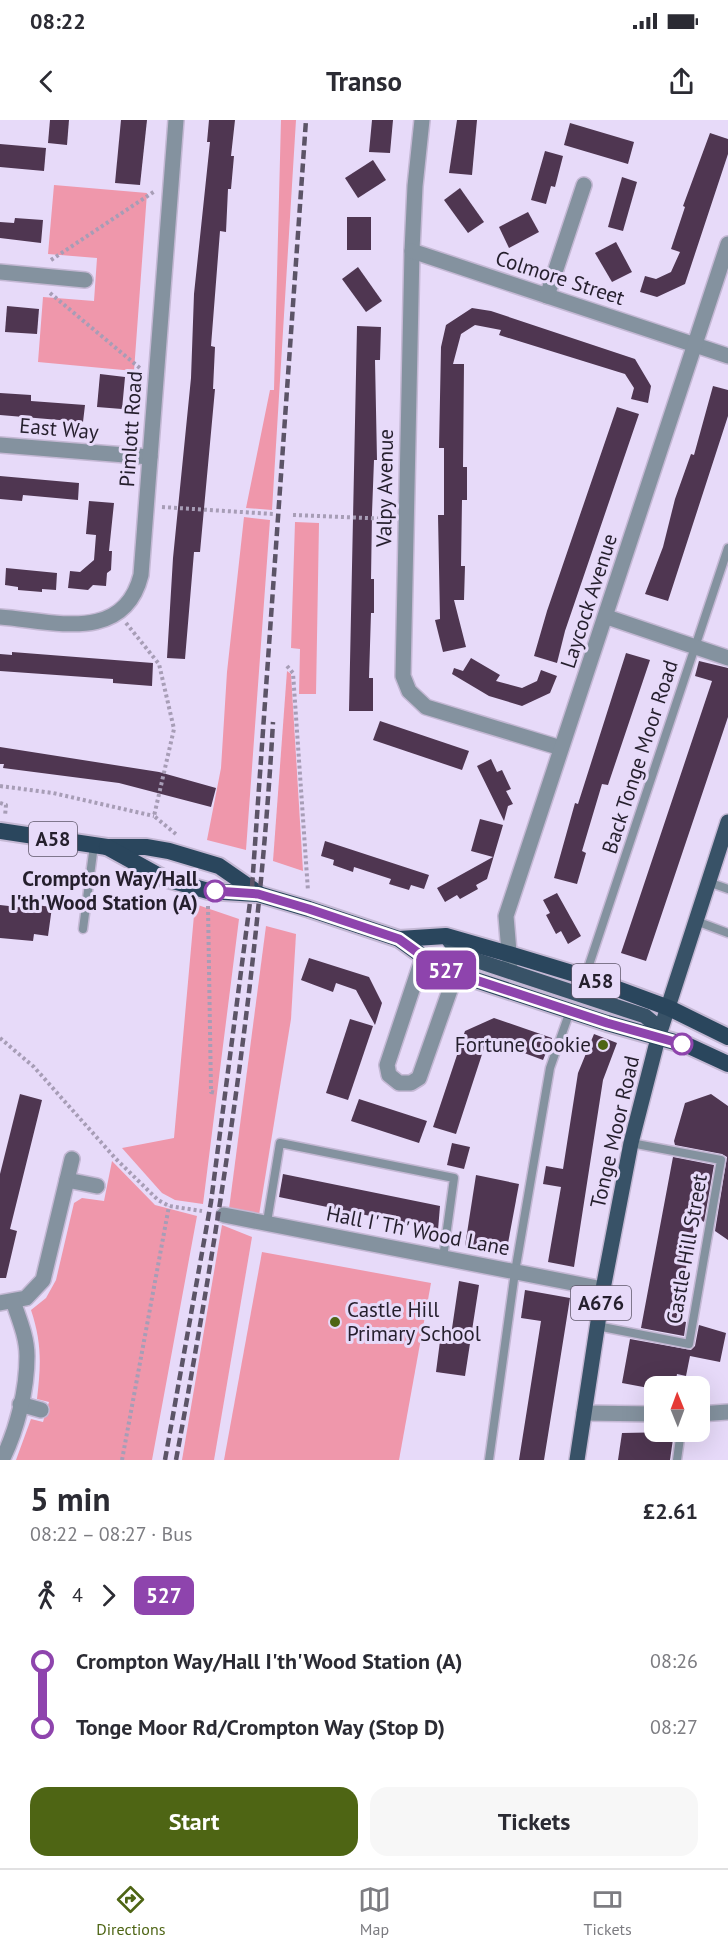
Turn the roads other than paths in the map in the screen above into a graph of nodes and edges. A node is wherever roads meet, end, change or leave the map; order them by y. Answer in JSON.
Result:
{"nodes":[{"id":1,"x":176,"y":120,"type":"edge"},
{"id":2,"x":422,"y":120,"type":"edge"},
{"id":3,"x":584,"y":185,"type":"dead end"},
{"id":4,"x":728,"y":244,"type":"edge"},
{"id":5,"x":412,"y":251,"type":"junction"},
{"id":6,"x":0,"y":272,"type":"edge"},
{"id":7,"x":85,"y":280,"type":"dead end"},
{"id":8,"x":547,"y":296,"type":"junction"},
{"id":9,"x":694,"y":345,"type":"junction"},
{"id":10,"x":728,"y":356,"type":"edge"},
{"id":11,"x":0,"y":445,"type":"edge"},
{"id":12,"x":150,"y":457,"type":"junction"},
{"id":13,"x":728,"y":549,"type":"edge"},
{"id":14,"x":607,"y":616,"type":"junction"},
{"id":15,"x":0,"y":617,"type":"edge"},
{"id":16,"x":695,"y":647,"type":"junction"},
{"id":17,"x":728,"y":658,"type":"edge"},
{"id":18,"x":561,"y":748,"type":"junction"},
{"id":19,"x":728,"y":822,"type":"edge"},
{"id":20,"x":0,"y":831,"type":"edge"},
{"id":21,"x":100,"y":846,"type":"junction"},
{"id":22,"x":708,"y":882,"type":"junction"},
{"id":23,"x":728,"y":889,"type":"edge"},
{"id":24,"x":258,"y":894,"type":"junction"},
{"id":25,"x":696,"y":921,"type":"junction"},
{"id":26,"x":82,"y":929,"type":"dead end"},
{"id":27,"x":728,"y":933,"type":"edge"},
{"id":28,"x":446,"y":936,"type":"junction"},
{"id":29,"x":399,"y":939,"type":"junction"},
{"id":30,"x":509,"y":954,"type":"junction"},
{"id":31,"x":423,"y":957,"type":"junction"},
{"id":32,"x":456,"y":973,"type":"junction"},
{"id":33,"x":511,"y":973,"type":"junction"},
{"id":34,"x":585,"y":977,"type":"junction"},
{"id":35,"x":669,"y":1008,"type":"junction"},
{"id":36,"x":570,"y":1011,"type":"junction"},
{"id":37,"x":728,"y":1037,"type":"edge"},
{"id":38,"x":658,"y":1038,"type":"junction"},
{"id":39,"x":728,"y":1064,"type":"edge"},
{"id":40,"x":631,"y":1143,"type":"junction"},
{"id":41,"x":72,"y":1159,"type":"dead end"},
{"id":42,"x":67,"y":1180,"type":"junction"},
{"id":43,"x":97,"y":1186,"type":"dead end"},
{"id":44,"x":224,"y":1215,"type":"dead end"},
{"id":45,"x":267,"y":1222,"type":"junction"},
{"id":46,"x":443,"y":1258,"type":"junction"},
{"id":47,"x":515,"y":1272,"type":"junction"},
{"id":48,"x":603,"y":1289,"type":"junction"},
{"id":49,"x":6,"y":1302,"type":"edge"},
{"id":50,"x":597,"y":1326,"type":"junction"},
{"id":51,"x":20,"y":1404,"type":"junction"},
{"id":52,"x":41,"y":1410,"type":"dead end"},
{"id":53,"x":728,"y":1412,"type":"edge"},
{"id":54,"x":584,"y":1413,"type":"junction"},
{"id":55,"x":710,"y":1413,"type":"edge"},
{"id":56,"x":644,"y":1414,"type":"edge"},
{"id":57,"x":679,"y":1442,"type":"edge"},
{"id":58,"x":2,"y":1460,"type":"edge"},
{"id":59,"x":489,"y":1460,"type":"edge"},
{"id":60,"x":577,"y":1460,"type":"edge"},
{"id":61,"x":677,"y":1460,"type":"edge"}],
"edges":[{"from":1,"to":12,"type":"street","name":"Pimlott Road"},
{"from":2,"to":5,"type":"street","name":"Valpy Avenue"},
{"from":3,"to":8,"type":"street"},
{"from":4,"to":9,"type":"street","name":"Laycock Avenue"},
{"from":5,"to":8,"type":"street","name":"Colmore Street"},
{"from":5,"to":18,"type":"street","name":"Valpy Avenue"},
{"from":6,"to":7,"type":"street"},
{"from":8,"to":9,"type":"street","name":"Colmore Street"},
{"from":9,"to":10,"type":"street","name":"Colmore Street"},
{"from":9,"to":14,"type":"street","name":"Laycock Avenue"},
{"from":11,"to":12,"type":"street","name":"East Way"},
{"from":12,"to":15,"type":"street","name":"Pimlott Road"},
{"from":13,"to":16,"type":"lane","name":"Back Tonge Moor Road"},
{"from":14,"to":16,"type":"street"},
{"from":14,"to":18,"type":"street","name":"Laycock Avenue"},
{"from":16,"to":17,"type":"street"},
{"from":16,"to":34,"type":"lane","name":"Back Tonge Moor Road"},
{"from":18,"to":30,"type":"street","name":"Laycock Avenue"},
{"from":19,"to":22,"type":"main road","name":"Tonge Moor Road","number":"A676"},
{"from":20,"to":21,"type":"highway","number":"A58"},
{"from":21,"to":24,"type":"highway","number":"A58"},
{"from":21,"to":24,"type":"highway","number":"A58"},
{"from":21,"to":26,"type":"lane"},
{"from":22,"to":23,"type":"lane"},
{"from":22,"to":25,"type":"main road","name":"Tonge Moor Road","number":"A676"},
{"from":24,"to":29,"type":"highway","number":"A58"},
{"from":25,"to":27,"type":"lane"},
{"from":25,"to":35,"type":"main road","name":"Tonge Moor Road","number":"A676"},
{"from":28,"to":29,"type":"highway","number":"A58"},
{"from":28,"to":30,"type":"highway","number":"A58"},
{"from":28,"to":33,"type":"main road"},
{"from":29,"to":31,"type":"highway","number":"A58"},
{"from":30,"to":33,"type":"street","name":"Laycock Avenue"},
{"from":30,"to":34,"type":"highway","number":"A58"},
{"from":31,"to":32,"type":"highway","number":"A58"},
{"from":31,"to":32,"type":"street"},
{"from":32,"to":36,"type":"highway","number":"A58"},
{"from":33,"to":38,"type":"main road"},
{"from":34,"to":35,"type":"highway","number":"A58"},
{"from":35,"to":37,"type":"highway","number":"A58"},
{"from":35,"to":38,"type":"main road","name":"Tonge Moor Road","number":"A676"},
{"from":36,"to":38,"type":"highway","number":"A58"},
{"from":36,"to":47,"type":"lane"},
{"from":38,"to":39,"type":"highway","number":"A58"},
{"from":38,"to":40,"type":"main road","name":"Tonge Moor Road","number":"A676"},
{"from":40,"to":48,"type":"main road","name":"Tonge Moor Road","number":"A676"},
{"from":40,"to":50,"type":"lane","name":"Castle Hill Street"},
{"from":41,"to":42,"type":"street"},
{"from":42,"to":43,"type":"street"},
{"from":42,"to":49,"type":"street"},
{"from":44,"to":45,"type":"street","name":"Hall I' Th' Wood Lane"},
{"from":45,"to":46,"type":"street","name":"Hall I' Th' Wood Lane"},
{"from":45,"to":46,"type":"lane"},
{"from":46,"to":47,"type":"street","name":"Hall I' Th' Wood Lane"},
{"from":47,"to":48,"type":"street","name":"Hall I' Th' Wood Lane"},
{"from":47,"to":59,"type":"lane"},
{"from":48,"to":50,"type":"main road","name":"Tonge Moor Road","number":"A676"},
{"from":49,"to":51,"type":"street"},
{"from":50,"to":54,"type":"main road","name":"Tonge Moor Road","number":"A676"},
{"from":51,"to":52,"type":"street"},
{"from":51,"to":58,"type":"street"},
{"from":53,"to":55,"type":"street"},
{"from":54,"to":56,"type":"street"},
{"from":54,"to":60,"type":"main road","name":"Tonge Moor Road","number":"A676"},
{"from":57,"to":61,"type":"lane"}]}
